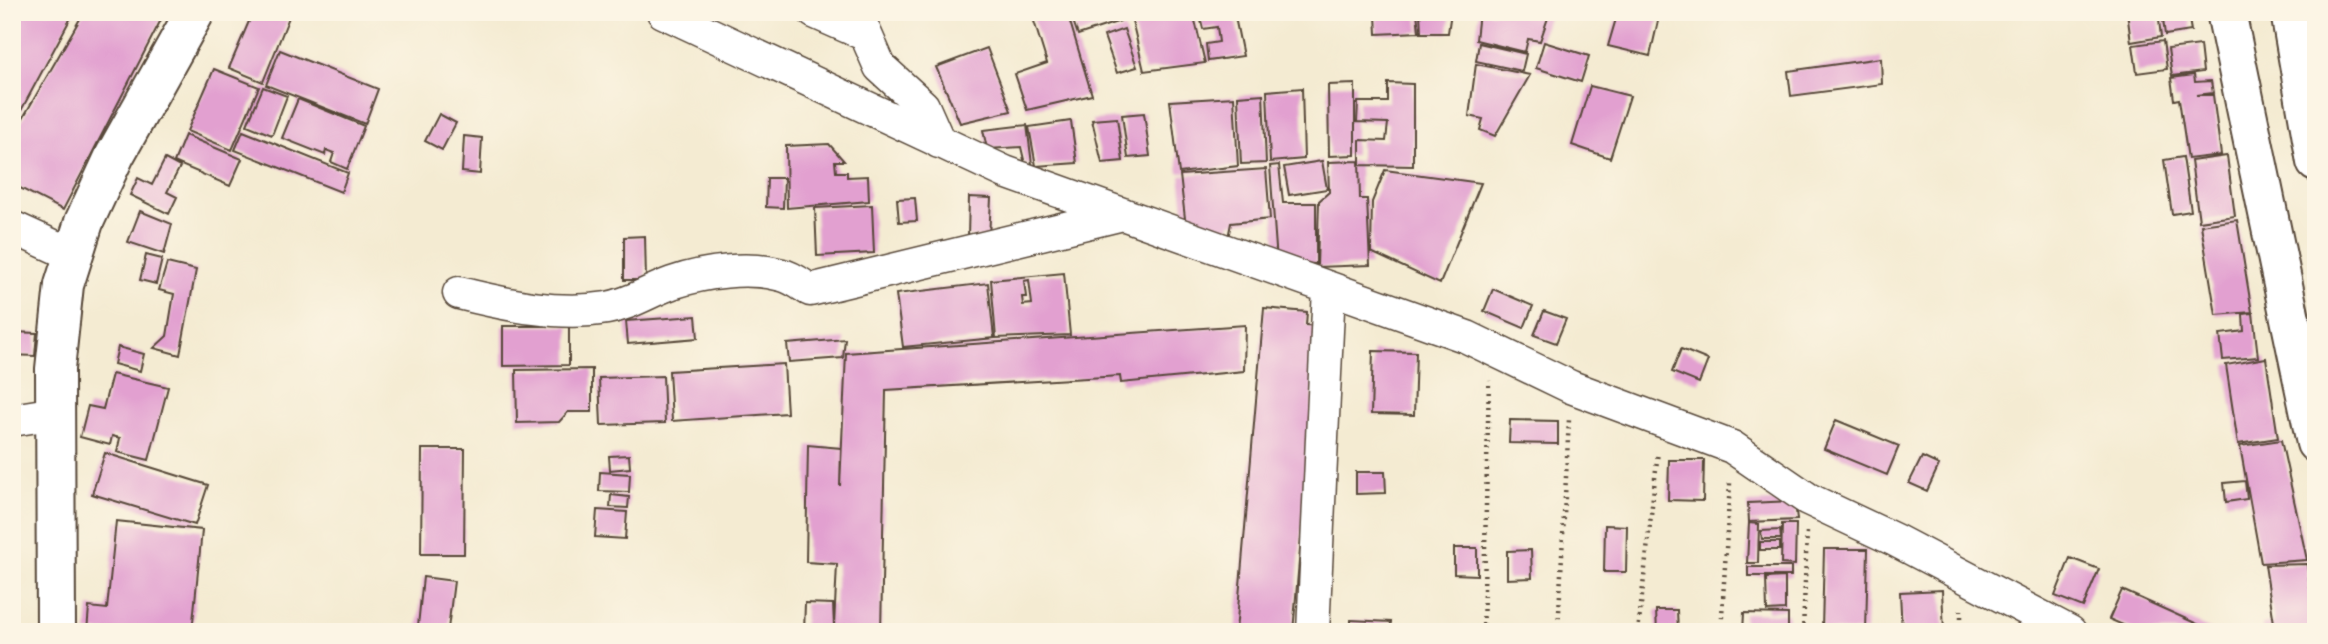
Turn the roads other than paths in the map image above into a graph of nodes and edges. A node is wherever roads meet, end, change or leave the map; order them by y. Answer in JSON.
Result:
{"nodes":[{"id":1,"x":195,"y":12,"type":"edge"},
{"id":2,"x":663,"y":12,"type":"edge"},
{"id":3,"x":814,"y":12,"type":"edge"},
{"id":4,"x":2226,"y":12,"type":"edge"},
{"id":5,"x":2290,"y":12,"type":"edge"},
{"id":6,"x":860,"y":23,"type":"edge"},
{"id":7,"x":939,"y":142,"type":"junction"},
{"id":8,"x":2316,"y":162,"type":"edge"},
{"id":9,"x":1123,"y":214,"type":"junction"},
{"id":10,"x":12,"y":228,"type":"edge"},
{"id":11,"x":74,"y":255,"type":"junction"},
{"id":12,"x":1329,"y":288,"type":"junction"},
{"id":13,"x":459,"y":293,"type":"dead end"},
{"id":14,"x":56,"y":413,"type":"junction"},
{"id":15,"x":12,"y":420,"type":"edge"},
{"id":16,"x":2316,"y":443,"type":"edge"},
{"id":17,"x":56,"y":632,"type":"edge"},
{"id":18,"x":1313,"y":632,"type":"edge"},
{"id":19,"x":2070,"y":632,"type":"edge"}],
"edges":[{"from":1,"to":11,"type":"street"},
{"from":2,"to":7,"type":"street"},
{"from":3,"to":6,"type":"street"},
{"from":4,"to":16,"type":"street"},
{"from":5,"to":8,"type":"street"},
{"from":6,"to":7,"type":"street"},
{"from":7,"to":9,"type":"street"},
{"from":9,"to":12,"type":"street"},
{"from":9,"to":13,"type":"street"},
{"from":10,"to":11,"type":"street"},
{"from":11,"to":14,"type":"street"},
{"from":12,"to":18,"type":"street"},
{"from":12,"to":19,"type":"street"},
{"from":14,"to":15,"type":"street"},
{"from":14,"to":17,"type":"street"}]}
